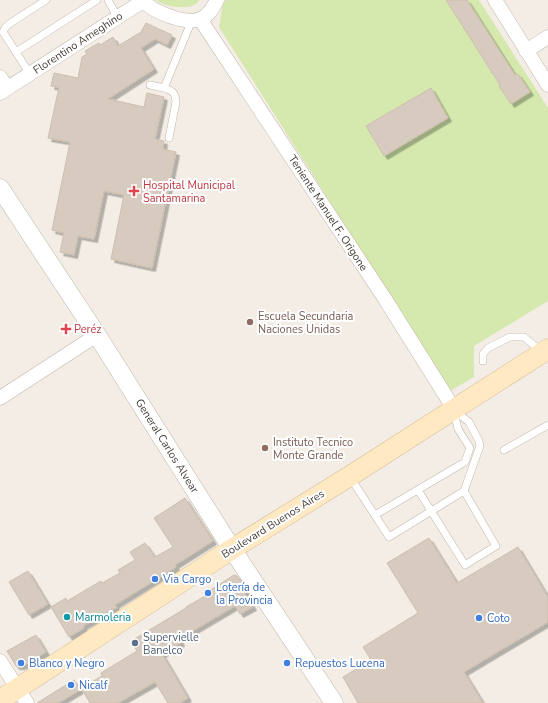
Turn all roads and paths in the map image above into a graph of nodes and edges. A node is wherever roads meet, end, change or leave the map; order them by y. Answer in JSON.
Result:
{"nodes":[{"id":1,"x":46,"y":0,"type":"edge"},
{"id":2,"x":97,"y":0,"type":"edge"},
{"id":3,"x":108,"y":0,"type":"edge"},
{"id":4,"x":217,"y":0,"type":"edge"},
{"id":5,"x":495,"y":0,"type":"edge"},
{"id":6,"x":143,"y":1,"type":"edge"},
{"id":7,"x":118,"y":18,"type":"junction"},
{"id":8,"x":196,"y":19,"type":"junction"},
{"id":9,"x":548,"y":37,"type":"edge"},
{"id":10,"x":526,"y":51,"type":"junction"},
{"id":11,"x":16,"y":52,"type":"junction"},
{"id":12,"x":30,"y":74,"type":"junction"},
{"id":13,"x":150,"y":85,"type":"dead end"},
{"id":14,"x":548,"y":85,"type":"edge"},
{"id":15,"x":2,"y":86,"type":"edge"},
{"id":16,"x":164,"y":88,"type":"junction"},
{"id":17,"x":169,"y":138,"type":"dead end"},
{"id":18,"x":0,"y":188,"type":"edge"},
{"id":19,"x":97,"y":335,"type":"junction"},
{"id":20,"x":545,"y":351,"type":"edge"},
{"id":21,"x":483,"y":361,"type":"dead end"},
{"id":22,"x":0,"y":398,"type":"edge"},
{"id":23,"x":454,"y":409,"type":"junction"},
{"id":24,"x":548,"y":425,"type":"edge"},
{"id":25,"x":504,"y":450,"type":"dead end"},
{"id":26,"x":350,"y":476,"type":"junction"},
{"id":27,"x":418,"y":490,"type":"junction"},
{"id":28,"x":464,"y":491,"type":"junction"},
{"id":29,"x":431,"y":511,"type":"junction"},
{"id":30,"x":375,"y":515,"type":"junction"},
{"id":31,"x":232,"y":550,"type":"junction"},
{"id":32,"x":0,"y":661,"type":"edge"},
{"id":33,"x":22,"y":696,"type":"edge"},
{"id":34,"x":0,"y":700,"type":"edge"},
{"id":35,"x":334,"y":703,"type":"edge"}],
"edges":[{"from":1,"to":11,"type":"lane"},
{"from":2,"to":11,"type":"lane"},
{"from":3,"to":7,"type":"lane"},
{"from":4,"to":8,"type":"street"},
{"from":5,"to":10,"type":"street"},
{"from":6,"to":7,"type":"street","name":"Florentino Ameghino"},
{"from":6,"to":8,"type":"street","name":"Florentino Ameghino"},
{"from":7,"to":12,"type":"street","name":"Florentino Ameghino"},
{"from":8,"to":16,"type":"lane"},
{"from":8,"to":23,"type":"street","name":"Teniente Manuel F. Origone"},
{"from":9,"to":10,"type":"street"},
{"from":10,"to":14,"type":"street"},
{"from":11,"to":12,"type":"lane"},
{"from":12,"to":15,"type":"street","name":"Florentino Ameghino"},
{"from":13,"to":16,"type":"lane"},
{"from":16,"to":17,"type":"lane"},
{"from":18,"to":19,"type":"street","name":"General Carlos Alvear"},
{"from":19,"to":22,"type":"street"},
{"from":19,"to":31,"type":"street","name":"General Carlos Alvear"},
{"from":20,"to":21,"type":"lane"},
{"from":20,"to":23,"type":"main road","name":"Boulevard Buenos Aires"},
{"from":23,"to":26,"type":"main road","name":"Boulevard Buenos Aires"},
{"from":23,"to":27,"type":"lane"},
{"from":23,"to":28,"type":"lane"},
{"from":24,"to":25,"type":"lane"},
{"from":26,"to":30,"type":"lane"},
{"from":26,"to":31,"type":"main road","name":"Boulevard Buenos Aires"},
{"from":27,"to":29,"type":"lane"},
{"from":27,"to":30,"type":"lane"},
{"from":28,"to":29,"type":"lane"},
{"from":28,"to":29,"type":"lane"},
{"from":29,"to":30,"type":"lane"},
{"from":31,"to":33,"type":"main road","name":"Boulevard Buenos Aires"},
{"from":31,"to":35,"type":"street","name":"General Carlos Alvear"},
{"from":32,"to":33,"type":"street"},
{"from":33,"to":34,"type":"main road","name":"Boulevard Buenos Aires"}]}
